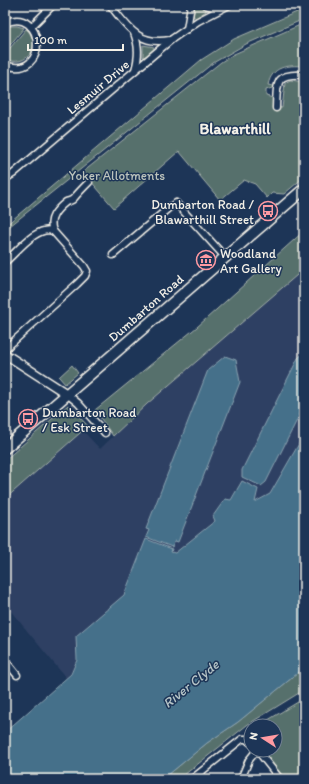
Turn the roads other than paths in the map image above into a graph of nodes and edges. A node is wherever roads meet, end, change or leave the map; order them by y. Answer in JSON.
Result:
{"nodes":[{"id":1,"x":53,"y":5,"type":"edge"},
{"id":2,"x":110,"y":5,"type":"edge"},
{"id":3,"x":191,"y":5,"type":"edge"},
{"id":4,"x":205,"y":5,"type":"edge"},
{"id":5,"x":229,"y":5,"type":"edge"},
{"id":6,"x":220,"y":9,"type":"junction"},
{"id":7,"x":5,"y":23,"type":"edge"},
{"id":8,"x":31,"y":27,"type":"junction"},
{"id":9,"x":186,"y":29,"type":"junction"},
{"id":10,"x":134,"y":33,"type":"junction"},
{"id":11,"x":172,"y":39,"type":"junction"},
{"id":12,"x":5,"y":65,"type":"edge"},
{"id":13,"x":134,"y":71,"type":"junction"},
{"id":14,"x":304,"y":75,"type":"edge"},
{"id":15,"x":276,"y":108,"type":"dead end"},
{"id":16,"x":5,"y":179,"type":"edge"},
{"id":17,"x":89,"y":182,"type":"dead end"},
{"id":18,"x":304,"y":189,"type":"edge"},
{"id":19,"x":53,"y":231,"type":"junction"},
{"id":20,"x":113,"y":255,"type":"dead end"},
{"id":21,"x":225,"y":257,"type":"junction"},
{"id":22,"x":5,"y":262,"type":"edge"},
{"id":23,"x":5,"y":349,"type":"edge"},
{"id":24,"x":5,"y":354,"type":"edge"},
{"id":25,"x":67,"y":394,"type":"junction"},
{"id":26,"x":105,"y":433,"type":"dead end"},
{"id":27,"x":5,"y":448,"type":"edge"},
{"id":28,"x":5,"y":660,"type":"edge"},
{"id":29,"x":17,"y":674,"type":"dead end"},
{"id":30,"x":243,"y":739,"type":"edge"},
{"id":31,"x":251,"y":758,"type":"edge"},
{"id":32,"x":263,"y":758,"type":"edge"},
{"id":33,"x":192,"y":779,"type":"edge"},
{"id":34,"x":241,"y":779,"type":"edge"},
{"id":35,"x":280,"y":779,"type":"edge"}],
"edges":[{"from":1,"to":8,"type":"street"},
{"from":2,"to":10,"type":"street"},
{"from":3,"to":9,"type":"street"},
{"from":4,"to":6,"type":"street"},
{"from":5,"to":6,"type":"street","name":"Lesmuir Drive"},
{"from":6,"to":9,"type":"street","name":"Lesmuir Drive"},
{"from":7,"to":8,"type":"street"},
{"from":8,"to":12,"type":"street"},
{"from":9,"to":11,"type":"street","name":"Lesmuir Drive"},
{"from":10,"to":11,"type":"street"},
{"from":10,"to":13,"type":"street"},
{"from":11,"to":13,"type":"street","name":"Lesmuir Drive"},
{"from":13,"to":16,"type":"street","name":"Lesmuir Drive"},
{"from":14,"to":15,"type":"street"},
{"from":17,"to":19,"type":"street"},
{"from":18,"to":21,"type":"main road","name":"Dumbarton Road"},
{"from":19,"to":22,"type":"street"},
{"from":19,"to":23,"type":"street"},
{"from":20,"to":21,"type":"street"},
{"from":21,"to":25,"type":"main road","name":"Dumbarton Road"},
{"from":24,"to":25,"type":"street"},
{"from":25,"to":26,"type":"street"},
{"from":25,"to":27,"type":"main road","name":"Dumbarton Road"},
{"from":28,"to":29,"type":"street"},
{"from":30,"to":33,"type":"street"},
{"from":31,"to":34,"type":"street"},
{"from":32,"to":35,"type":"street"}]}
